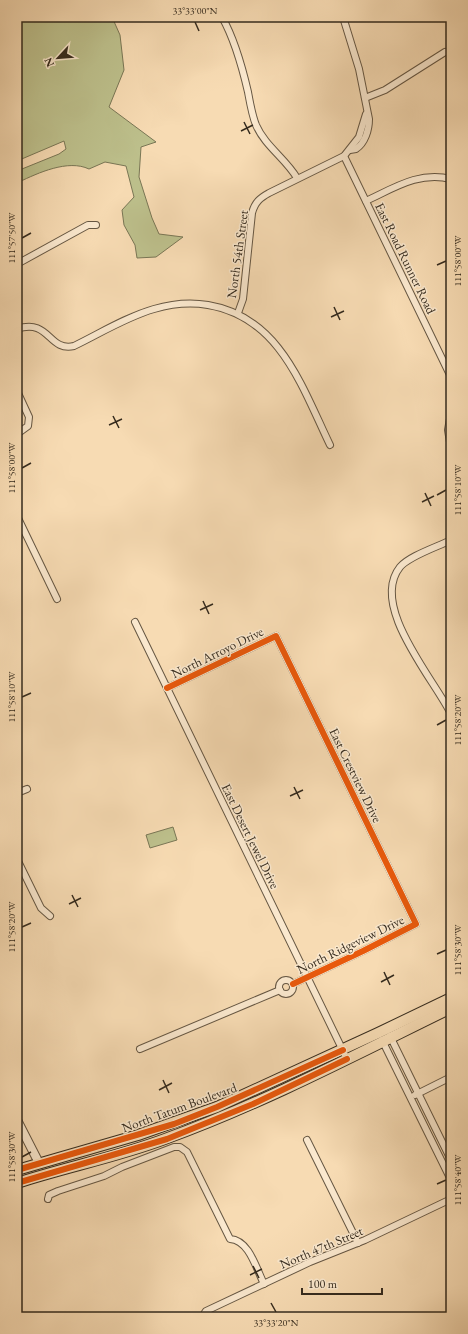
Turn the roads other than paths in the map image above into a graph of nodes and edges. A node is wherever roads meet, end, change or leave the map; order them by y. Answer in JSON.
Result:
{"nodes":[{"id":1,"x":222,"y":17,"type":"edge"},
{"id":2,"x":343,"y":17,"type":"edge"},
{"id":3,"x":445,"y":52,"type":"dead end"},
{"id":4,"x":365,"y":98,"type":"junction"},
{"id":5,"x":344,"y":156,"type":"junction"},
{"id":6,"x":297,"y":178,"type":"junction"},
{"id":7,"x":451,"y":180,"type":"edge"},
{"id":8,"x":366,"y":202,"type":"junction"},
{"id":9,"x":96,"y":225,"type":"dead end"},
{"id":10,"x":17,"y":264,"type":"edge"},
{"id":11,"x":238,"y":313,"type":"junction"},
{"id":12,"x":17,"y":328,"type":"edge"},
{"id":13,"x":451,"y":377,"type":"edge"},
{"id":14,"x":17,"y":390,"type":"edge"},
{"id":15,"x":451,"y":413,"type":"edge"},
{"id":16,"x":17,"y":434,"type":"edge"},
{"id":17,"x":330,"y":445,"type":"dead end"},
{"id":18,"x":451,"y":448,"type":"edge"},
{"id":19,"x":17,"y":516,"type":"edge"},
{"id":20,"x":451,"y":540,"type":"edge"},
{"id":21,"x":57,"y":599,"type":"dead end"},
{"id":22,"x":135,"y":622,"type":"dead end"},
{"id":23,"x":276,"y":636,"type":"joint"},
{"id":24,"x":167,"y":688,"type":"junction"},
{"id":25,"x":451,"y":714,"type":"edge"},
{"id":26,"x":27,"y":789,"type":"dead end"},
{"id":27,"x":17,"y":793,"type":"edge"},
{"id":28,"x":17,"y":858,"type":"edge"},
{"id":29,"x":50,"y":916,"type":"dead end"},
{"id":30,"x":416,"y":924,"type":"joint"},
{"id":31,"x":306,"y":978,"type":"junction"},
{"id":32,"x":293,"y":984,"type":"junction"},
{"id":33,"x":280,"y":990,"type":"junction"},
{"id":34,"x":451,"y":998,"type":"edge"},
{"id":35,"x":451,"y":1008,"type":"edge"},
{"id":36,"x":385,"y":1035,"type":"junction"},
{"id":37,"x":140,"y":1049,"type":"dead end"},
{"id":38,"x":345,"y":1054,"type":"junction"},
{"id":39,"x":451,"y":1077,"type":"edge"},
{"id":40,"x":418,"y":1093,"type":"junction"},
{"id":41,"x":410,"y":1097,"type":"junction"},
{"id":42,"x":17,"y":1120,"type":"edge"},
{"id":43,"x":307,"y":1140,"type":"dead end"},
{"id":44,"x":156,"y":1142,"type":"junction"},
{"id":45,"x":451,"y":1160,"type":"edge"},
{"id":46,"x":39,"y":1163,"type":"junction"},
{"id":47,"x":17,"y":1170,"type":"edge"},
{"id":48,"x":451,"y":1180,"type":"edge"},
{"id":49,"x":17,"y":1183,"type":"edge"},
{"id":50,"x":48,"y":1199,"type":"dead end"},
{"id":51,"x":451,"y":1199,"type":"edge"},
{"id":52,"x":358,"y":1243,"type":"junction"},
{"id":53,"x":264,"y":1284,"type":"junction"},
{"id":54,"x":202,"y":1317,"type":"edge"}],
"edges":[{"from":1,"to":6,"type":"street"},
{"from":2,"to":4,"type":"street"},
{"from":3,"to":4,"type":"street"},
{"from":4,"to":5,"type":"street"},
{"from":5,"to":6,"type":"street","name":"North 54th Street"},
{"from":5,"to":8,"type":"street","name":"East Road Runner Road"},
{"from":6,"to":11,"type":"street","name":"North 54th Street"},
{"from":7,"to":8,"type":"street"},
{"from":8,"to":13,"type":"street","name":"East Road Runner Road"},
{"from":9,"to":10,"type":"street"},
{"from":11,"to":12,"type":"street","name":"North 54th Street"},
{"from":11,"to":17,"type":"street"},
{"from":14,"to":16,"type":"street"},
{"from":15,"to":18,"type":"street"},
{"from":19,"to":21,"type":"street"},
{"from":20,"to":25,"type":"street"},
{"from":22,"to":24,"type":"street","name":"East Desert Jewel Drive"},
{"from":23,"to":24,"type":"street","name":"North Arroyo Drive"},
{"from":23,"to":30,"type":"street","name":"East Crestview Drive"},
{"from":24,"to":31,"type":"street","name":"East Desert Jewel Drive"},
{"from":26,"to":27,"type":"street"},
{"from":28,"to":29,"type":"street"},
{"from":30,"to":31,"type":"street","name":"North Ridgeview Drive"},
{"from":31,"to":32,"type":"street","name":"North Ridgeview Drive"},
{"from":31,"to":38,"type":"street","name":"East Desert Jewel Drive"},
{"from":32,"to":33,"type":"street","name":"North Ridgeview Drive"},
{"from":32,"to":33,"type":"street","name":"North Ridgeview Drive"},
{"from":33,"to":37,"type":"street","name":"North Ridgeview Drive"},
{"from":34,"to":36,"type":"main road","name":"North Tatum Boulevard"},
{"from":35,"to":36,"type":"main road","name":"North Tatum Boulevard"},
{"from":36,"to":38,"type":"main road","name":"North Tatum Boulevard"},
{"from":36,"to":40,"type":"street"},
{"from":36,"to":41,"type":"street"},
{"from":38,"to":44,"type":"main road","name":"North Tatum Boulevard"},
{"from":38,"to":46,"type":"main road","name":"North Tatum Boulevard"},
{"from":39,"to":40,"type":"street"},
{"from":40,"to":41,"type":"street"},
{"from":40,"to":45,"type":"street"},
{"from":41,"to":48,"type":"street"},
{"from":42,"to":46,"type":"street"},
{"from":43,"to":52,"type":"street"},
{"from":44,"to":46,"type":"main road"},
{"from":44,"to":49,"type":"main road","name":"North Tatum Boulevard"},
{"from":46,"to":47,"type":"main road","name":"North Tatum Boulevard"},
{"from":50,"to":53,"type":"street"},
{"from":51,"to":52,"type":"street","name":"North 47th Street"},
{"from":52,"to":53,"type":"street","name":"North 47th Street"},
{"from":53,"to":54,"type":"street","name":"North 47th Street"}]}
